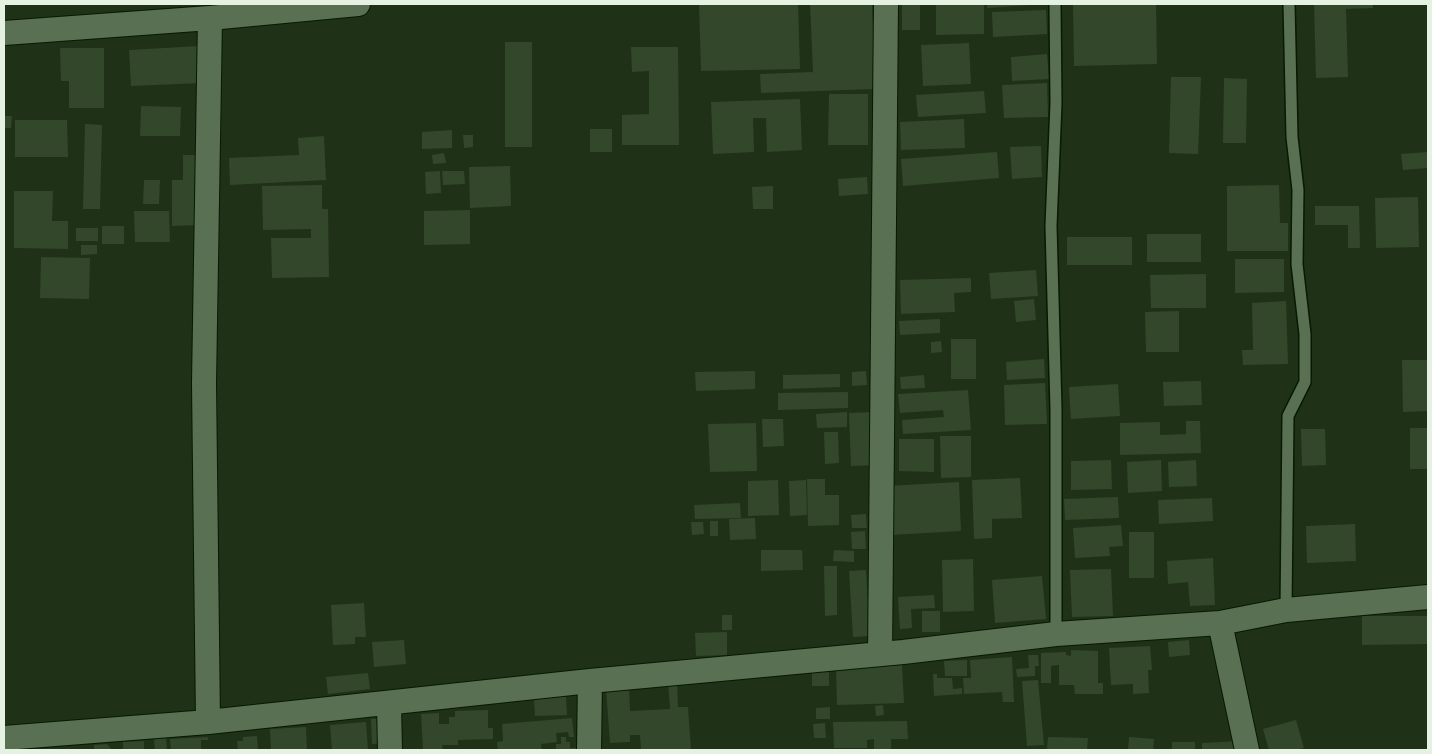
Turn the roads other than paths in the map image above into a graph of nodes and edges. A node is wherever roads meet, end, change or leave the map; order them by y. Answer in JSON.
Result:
{"nodes":[{"id":1,"x":358,"y":4,"type":"edge"},
{"id":2,"x":886,"y":4,"type":"edge"},
{"id":3,"x":1055,"y":4,"type":"edge"},
{"id":4,"x":1289,"y":4,"type":"edge"},
{"id":5,"x":210,"y":18,"type":"junction"},
{"id":6,"x":4,"y":33,"type":"edge"},
{"id":7,"x":1428,"y":597,"type":"edge"},
{"id":8,"x":1286,"y":610,"type":"junction"},
{"id":9,"x":1220,"y":623,"type":"junction"},
{"id":10,"x":1056,"y":634,"type":"junction"},
{"id":11,"x":880,"y":654,"type":"junction"},
{"id":12,"x":590,"y":681,"type":"junction"},
{"id":13,"x":389,"y":704,"type":"junction"},
{"id":14,"x":208,"y":722,"type":"junction"},
{"id":15,"x":4,"y":738,"type":"edge"},
{"id":16,"x":390,"y":750,"type":"edge"},
{"id":17,"x":589,"y":750,"type":"edge"},
{"id":18,"x":1247,"y":750,"type":"edge"}],
"edges":[{"from":1,"to":5,"type":"street"},
{"from":2,"to":11,"type":"street"},
{"from":3,"to":10,"type":"lane"},
{"from":4,"to":8,"type":"lane"},
{"from":5,"to":6,"type":"street"},
{"from":5,"to":14,"type":"street"},
{"from":7,"to":8,"type":"street"},
{"from":8,"to":9,"type":"street"},
{"from":9,"to":10,"type":"street"},
{"from":9,"to":18,"type":"street"},
{"from":10,"to":11,"type":"street"},
{"from":11,"to":12,"type":"street"},
{"from":12,"to":13,"type":"street"},
{"from":12,"to":17,"type":"street"},
{"from":13,"to":14,"type":"street"},
{"from":13,"to":16,"type":"street"},
{"from":14,"to":15,"type":"street"}]}
